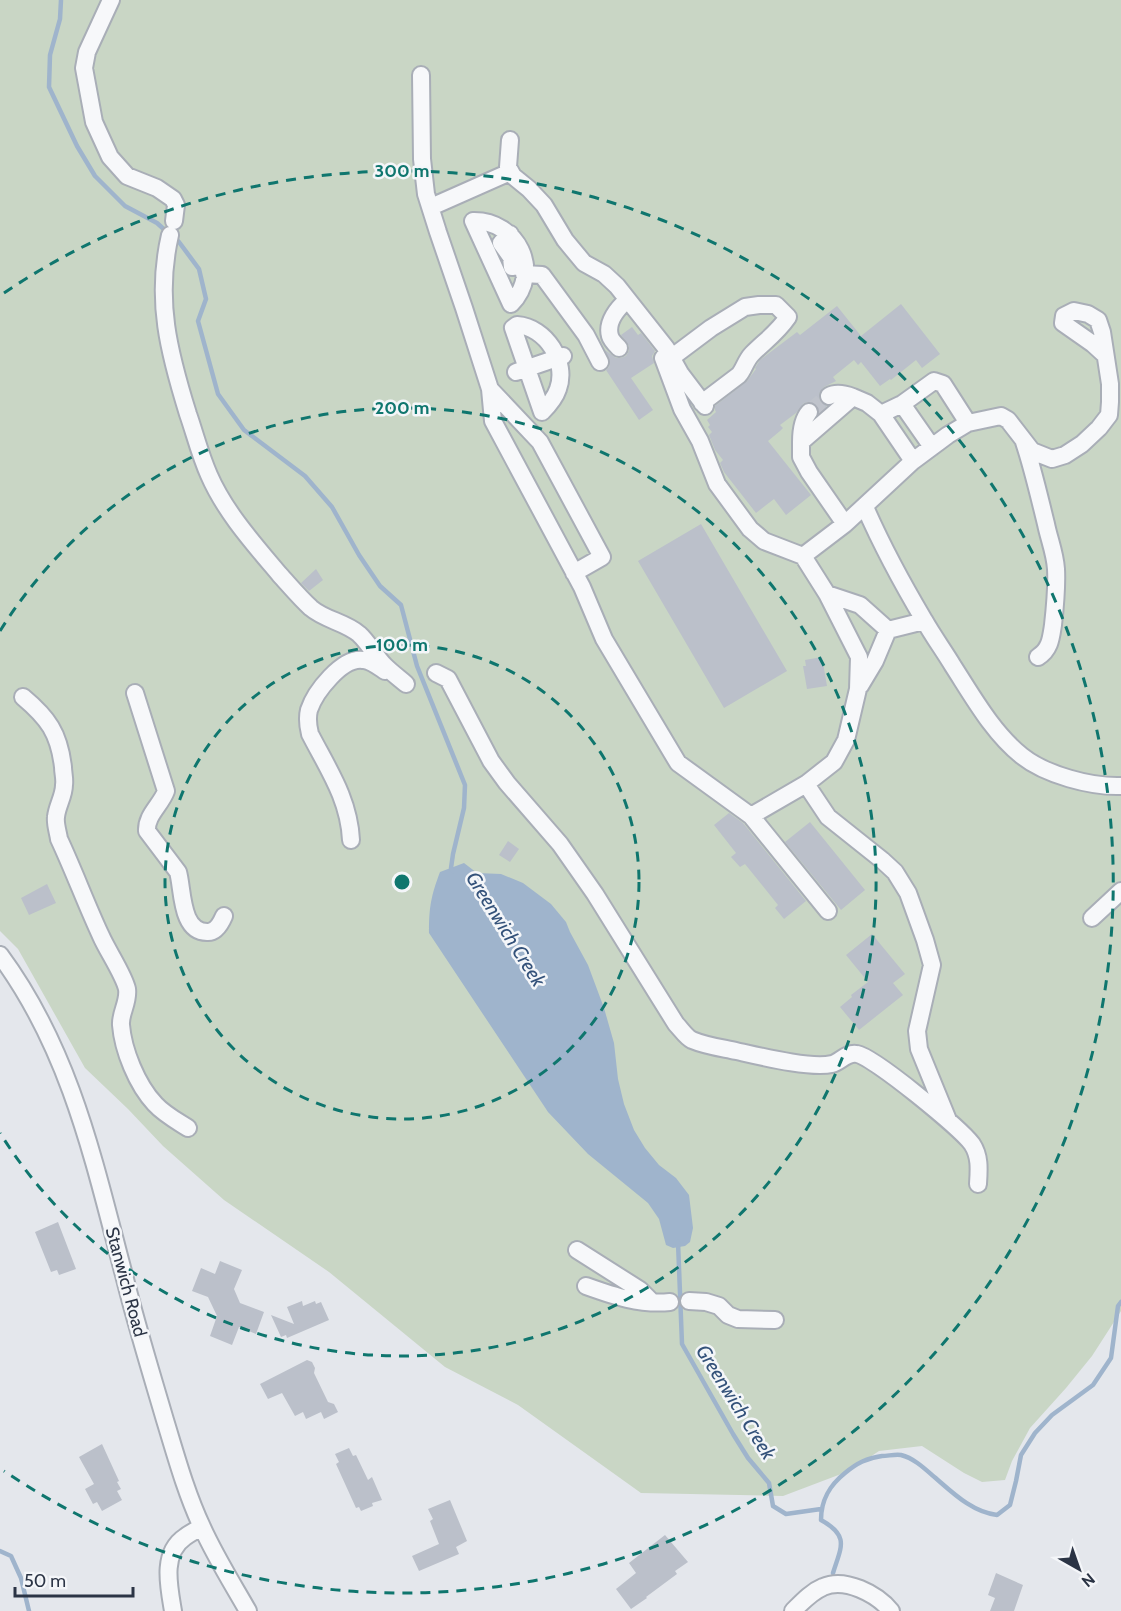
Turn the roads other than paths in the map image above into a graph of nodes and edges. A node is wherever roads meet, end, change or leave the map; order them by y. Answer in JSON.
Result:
{"nodes":[{"id":1,"x":111,"y":0,"type":"edge"},
{"id":2,"x":421,"y":75,"type":"dead end"},
{"id":3,"x":510,"y":141,"type":"dead end"},
{"id":4,"x":510,"y":172,"type":"junction"},
{"id":5,"x":431,"y":207,"type":"junction"},
{"id":6,"x":516,"y":254,"type":"junction"},
{"id":7,"x":489,"y":265,"type":"junction"},
{"id":8,"x":627,"y":300,"type":"junction"},
{"id":9,"x":537,"y":336,"type":"junction"},
{"id":10,"x":659,"y":340,"type":"junction"},
{"id":11,"x":619,"y":348,"type":"dead end"},
{"id":12,"x":1105,"y":355,"type":"dead end"},
{"id":13,"x":560,"y":357,"type":"junction"},
{"id":14,"x":671,"y":358,"type":"junction"},
{"id":15,"x":600,"y":362,"type":"dead end"},
{"id":16,"x":527,"y":368,"type":"junction"},
{"id":17,"x":555,"y":388,"type":"junction"},
{"id":18,"x":490,"y":389,"type":"junction"},
{"id":19,"x":1121,"y":391,"type":"edge"},
{"id":20,"x":829,"y":396,"type":"tunnel mouth"},
{"id":21,"x":853,"y":397,"type":"junction"},
{"id":22,"x":902,"y":404,"type":"junction"},
{"id":23,"x":809,"y":412,"type":"tunnel mouth"},
{"id":24,"x":881,"y":414,"type":"junction"},
{"id":25,"x":1109,"y":415,"type":"junction"},
{"id":26,"x":968,"y":423,"type":"junction"},
{"id":27,"x":1024,"y":441,"type":"junction"},
{"id":28,"x":801,"y":442,"type":"junction"},
{"id":29,"x":932,"y":447,"type":"junction"},
{"id":30,"x":1052,"y":459,"type":"junction"},
{"id":31,"x":913,"y":461,"type":"junction"},
{"id":32,"x":1036,"y":481,"type":"junction"},
{"id":33,"x":865,"y":507,"type":"junction"},
{"id":34,"x":845,"y":524,"type":"junction"},
{"id":35,"x":803,"y":556,"type":"junction"},
{"id":36,"x":574,"y":573,"type":"junction"},
{"id":37,"x":827,"y":594,"type":"junction"},
{"id":38,"x":924,"y":621,"type":"junction"},
{"id":39,"x":888,"y":630,"type":"junction"},
{"id":40,"x":1038,"y":657,"type":"dead end"},
{"id":41,"x":436,"y":673,"type":"dead end"},
{"id":42,"x":858,"y":689,"type":"junction"},
{"id":43,"x":135,"y":693,"type":"dead end"},
{"id":44,"x":23,"y":697,"type":"dead end"},
{"id":45,"x":806,"y":783,"type":"junction"},
{"id":46,"x":1121,"y":786,"type":"edge"},
{"id":47,"x":751,"y":816,"type":"junction"},
{"id":48,"x":351,"y":840,"type":"dead end"},
{"id":49,"x":1121,"y":891,"type":"edge"},
{"id":50,"x":828,"y":911,"type":"dead end"},
{"id":51,"x":224,"y":916,"type":"dead end"},
{"id":52,"x":1092,"y":918,"type":"dead end"},
{"id":53,"x":0,"y":957,"type":"edge"},
{"id":54,"x":948,"y":1121,"type":"junction"},
{"id":55,"x":188,"y":1128,"type":"dead end"},
{"id":56,"x":978,"y":1184,"type":"dead end"},
{"id":57,"x":577,"y":1250,"type":"dead end"},
{"id":58,"x":586,"y":1286,"type":"dead end"},
{"id":59,"x":689,"y":1301,"type":"dead end"},
{"id":60,"x":651,"y":1302,"type":"junction"},
{"id":61,"x":670,"y":1302,"type":"dead end"},
{"id":62,"x":775,"y":1320,"type":"dead end"},
{"id":63,"x":202,"y":1527,"type":"junction"},
{"id":64,"x":174,"y":1611,"type":"edge"},
{"id":65,"x":248,"y":1611,"type":"edge"},
{"id":66,"x":793,"y":1611,"type":"edge"},
{"id":67,"x":891,"y":1611,"type":"edge"}],
"edges":[{"from":1,"to":48,"type":"street"},
{"from":2,"to":5,"type":"street"},
{"from":3,"to":4,"type":"street"},
{"from":4,"to":5,"type":"street"},
{"from":4,"to":8,"type":"street"},
{"from":5,"to":18,"type":"street"},
{"from":6,"to":7,"type":"street"},
{"from":6,"to":7,"type":"street"},
{"from":6,"to":7,"type":"street"},
{"from":6,"to":15,"type":"street"},
{"from":8,"to":10,"type":"street"},
{"from":8,"to":11,"type":"street"},
{"from":9,"to":13,"type":"street"},
{"from":9,"to":16,"type":"street"},
{"from":9,"to":16,"type":"street"},
{"from":10,"to":14,"type":"street"},
{"from":10,"to":35,"type":"street"},
{"from":12,"to":25,"type":"street"},
{"from":13,"to":16,"type":"street"},
{"from":13,"to":17,"type":"street"},
{"from":14,"to":14,"type":"street"},
{"from":16,"to":17,"type":"street"},
{"from":16,"to":17,"type":"street"},
{"from":18,"to":36,"type":"street"},
{"from":18,"to":36,"type":"street"},
{"from":19,"to":25,"type":"street"},
{"from":20,"to":21,"type":"street"},
{"from":21,"to":24,"type":"street"},
{"from":21,"to":28,"type":"street"},
{"from":22,"to":24,"type":"street"},
{"from":22,"to":26,"type":"street"},
{"from":22,"to":29,"type":"street"},
{"from":23,"to":28,"type":"street"},
{"from":24,"to":31,"type":"street"},
{"from":25,"to":30,"type":"street"},
{"from":26,"to":27,"type":"street"},
{"from":26,"to":29,"type":"street"},
{"from":27,"to":30,"type":"street"},
{"from":27,"to":32,"type":"street"},
{"from":28,"to":34,"type":"street"},
{"from":29,"to":31,"type":"street"},
{"from":30,"to":32,"type":"street"},
{"from":31,"to":33,"type":"street"},
{"from":32,"to":40,"type":"street"},
{"from":33,"to":34,"type":"street"},
{"from":33,"to":38,"type":"street"},
{"from":34,"to":35,"type":"street"},
{"from":35,"to":37,"type":"street"},
{"from":36,"to":47,"type":"street"},
{"from":37,"to":39,"type":"street"},
{"from":37,"to":42,"type":"street"},
{"from":38,"to":39,"type":"street"},
{"from":38,"to":46,"type":"street"},
{"from":39,"to":42,"type":"street"},
{"from":41,"to":54,"type":"street"},
{"from":42,"to":45,"type":"street"},
{"from":43,"to":51,"type":"street"},
{"from":44,"to":55,"type":"street"},
{"from":45,"to":47,"type":"street"},
{"from":45,"to":54,"type":"street"},
{"from":47,"to":50,"type":"street"},
{"from":49,"to":52,"type":"street"},
{"from":53,"to":63,"type":"street","name":"Stanwich Road"},
{"from":54,"to":56,"type":"street"},
{"from":57,"to":60,"type":"street"},
{"from":58,"to":60,"type":"street"},
{"from":59,"to":62,"type":"street"},
{"from":60,"to":61,"type":"street"},
{"from":63,"to":64,"type":"street"},
{"from":63,"to":65,"type":"street","name":"Stanwich Road"},
{"from":66,"to":67,"type":"street"}]}
